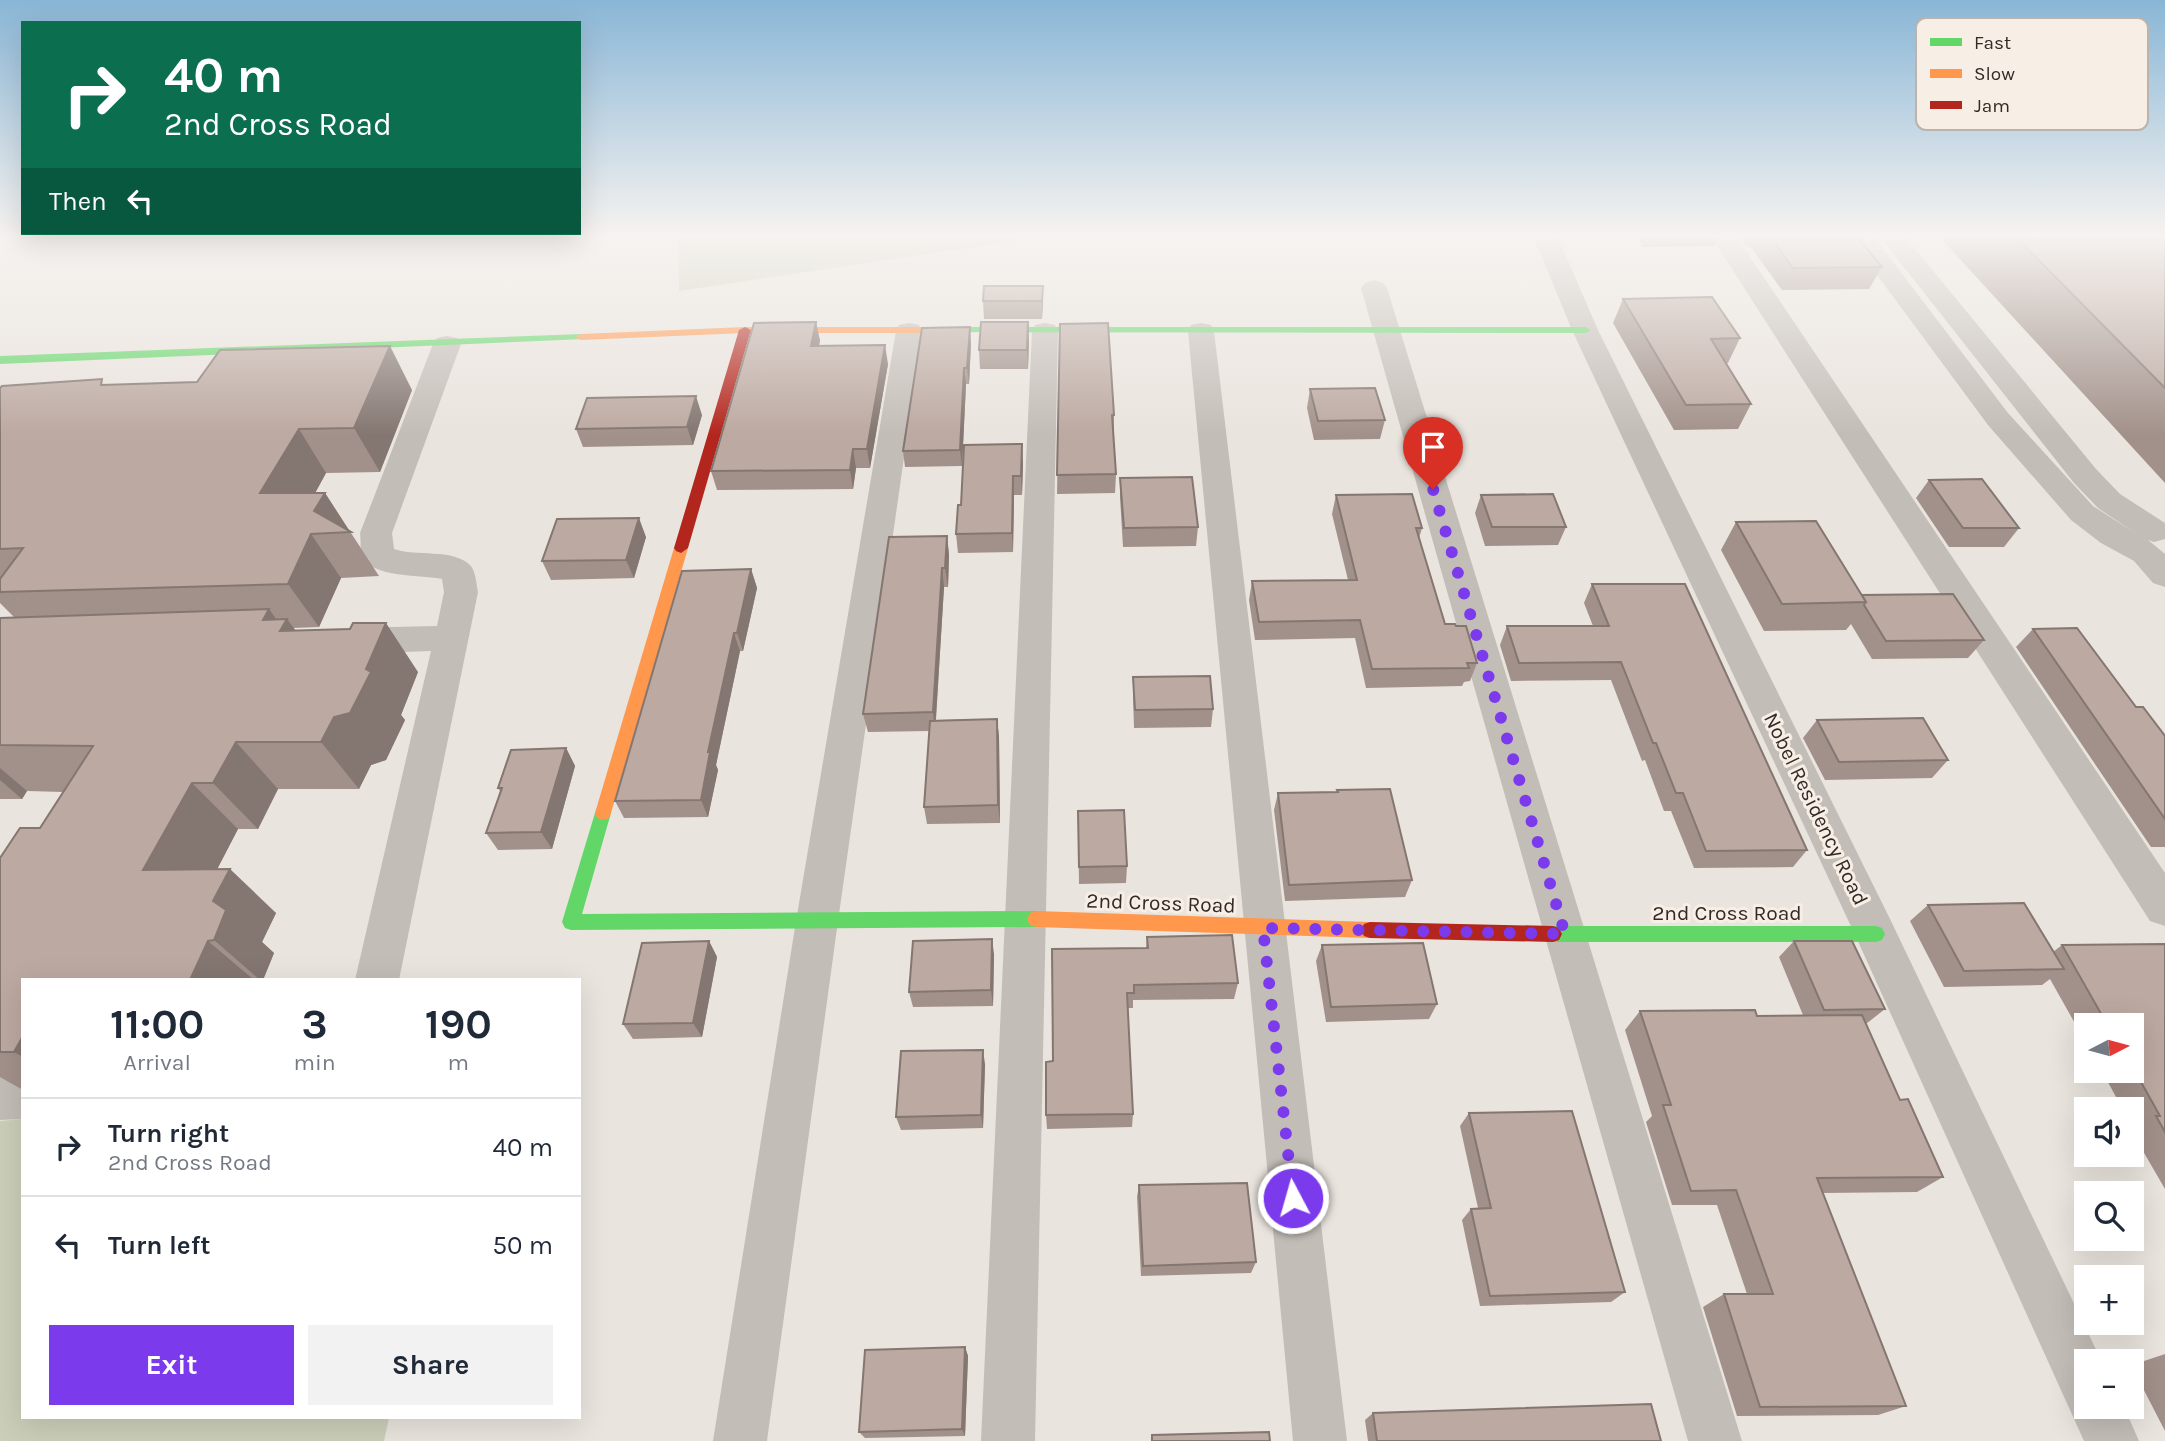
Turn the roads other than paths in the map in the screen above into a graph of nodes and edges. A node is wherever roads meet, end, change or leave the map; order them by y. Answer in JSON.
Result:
{"nodes":[{"id":1,"x":1377,"y":300,"type":"edge"},
{"id":2,"x":1572,"y":300,"type":"edge"},
{"id":3,"x":1765,"y":300,"type":"edge"},
{"id":4,"x":1909,"y":300,"type":"edge"},
{"id":5,"x":1943,"y":300,"type":"edge"},
{"id":6,"x":745,"y":330,"type":"junction"},
{"id":7,"x":1585,"y":330,"type":"junction"},
{"id":8,"x":909,"y":331,"type":"junction"},
{"id":9,"x":1045,"y":331,"type":"junction"},
{"id":10,"x":1201,"y":331,"type":"junction"},
{"id":11,"x":1386,"y":331,"type":"junction"},
{"id":12,"x":447,"y":344,"type":"junction"},
{"id":13,"x":0,"y":360,"type":"edge"},
{"id":14,"x":2154,"y":531,"type":"dead end"},
{"id":15,"x":2165,"y":575,"type":"edge"},
{"id":16,"x":451,"y":638,"type":"junction"},
{"id":17,"x":314,"y":642,"type":"edge"},
{"id":18,"x":2165,"y":908,"type":"edge"},
{"id":19,"x":1026,"y":919,"type":"junction"},
{"id":20,"x":817,"y":921,"type":"junction"},
{"id":21,"x":1263,"y":928,"type":"junction"},
{"id":22,"x":1565,"y":934,"type":"junction"},
{"id":23,"x":1876,"y":934,"type":"junction"},
{"id":24,"x":377,"y":978,"type":"edge"},
{"id":25,"x":21,"y":1096,"type":"edge"},
{"id":26,"x":0,"y":1097,"type":"edge"},
{"id":27,"x":2074,"y":1360,"type":"edge"},
{"id":28,"x":2102,"y":1419,"type":"edge"},
{"id":29,"x":740,"y":1441,"type":"edge"},
{"id":30,"x":1008,"y":1441,"type":"edge"},
{"id":31,"x":1320,"y":1441,"type":"edge"},
{"id":32,"x":1715,"y":1441,"type":"edge"},
{"id":33,"x":2112,"y":1441,"type":"edge"}],
"edges":[{"from":1,"to":11,"type":"street"},
{"from":2,"to":7,"type":"street","name":"Nobel Residency Road"},
{"from":3,"to":18,"type":"street"},
{"from":4,"to":15,"type":"street"},
{"from":5,"to":14,"type":"street"},
{"from":6,"to":8,"type":"street"},
{"from":6,"to":12,"type":"street"},
{"from":6,"to":20,"type":"street","name":"2nd Cross Road"},
{"from":7,"to":11,"type":"street"},
{"from":7,"to":23,"type":"street","name":"Nobel Residency Road"},
{"from":8,"to":9,"type":"street"},
{"from":8,"to":20,"type":"street"},
{"from":9,"to":10,"type":"street"},
{"from":9,"to":19,"type":"street"},
{"from":10,"to":11,"type":"street"},
{"from":10,"to":21,"type":"street"},
{"from":11,"to":22,"type":"street"},
{"from":12,"to":13,"type":"street"},
{"from":12,"to":16,"type":"street"},
{"from":16,"to":17,"type":"street"},
{"from":16,"to":24,"type":"street"},
{"from":19,"to":20,"type":"street","name":"2nd Cross Road"},
{"from":19,"to":21,"type":"street","name":"2nd Cross Road"},
{"from":19,"to":30,"type":"street"},
{"from":20,"to":29,"type":"street"},
{"from":21,"to":22,"type":"street","name":"2nd Cross Road"},
{"from":21,"to":31,"type":"street"},
{"from":22,"to":23,"type":"street","name":"2nd Cross Road"},
{"from":22,"to":32,"type":"street"},
{"from":23,"to":27,"type":"street","name":"Nobel Residency Road"},
{"from":25,"to":26,"type":"street"},
{"from":28,"to":33,"type":"street"}]}
